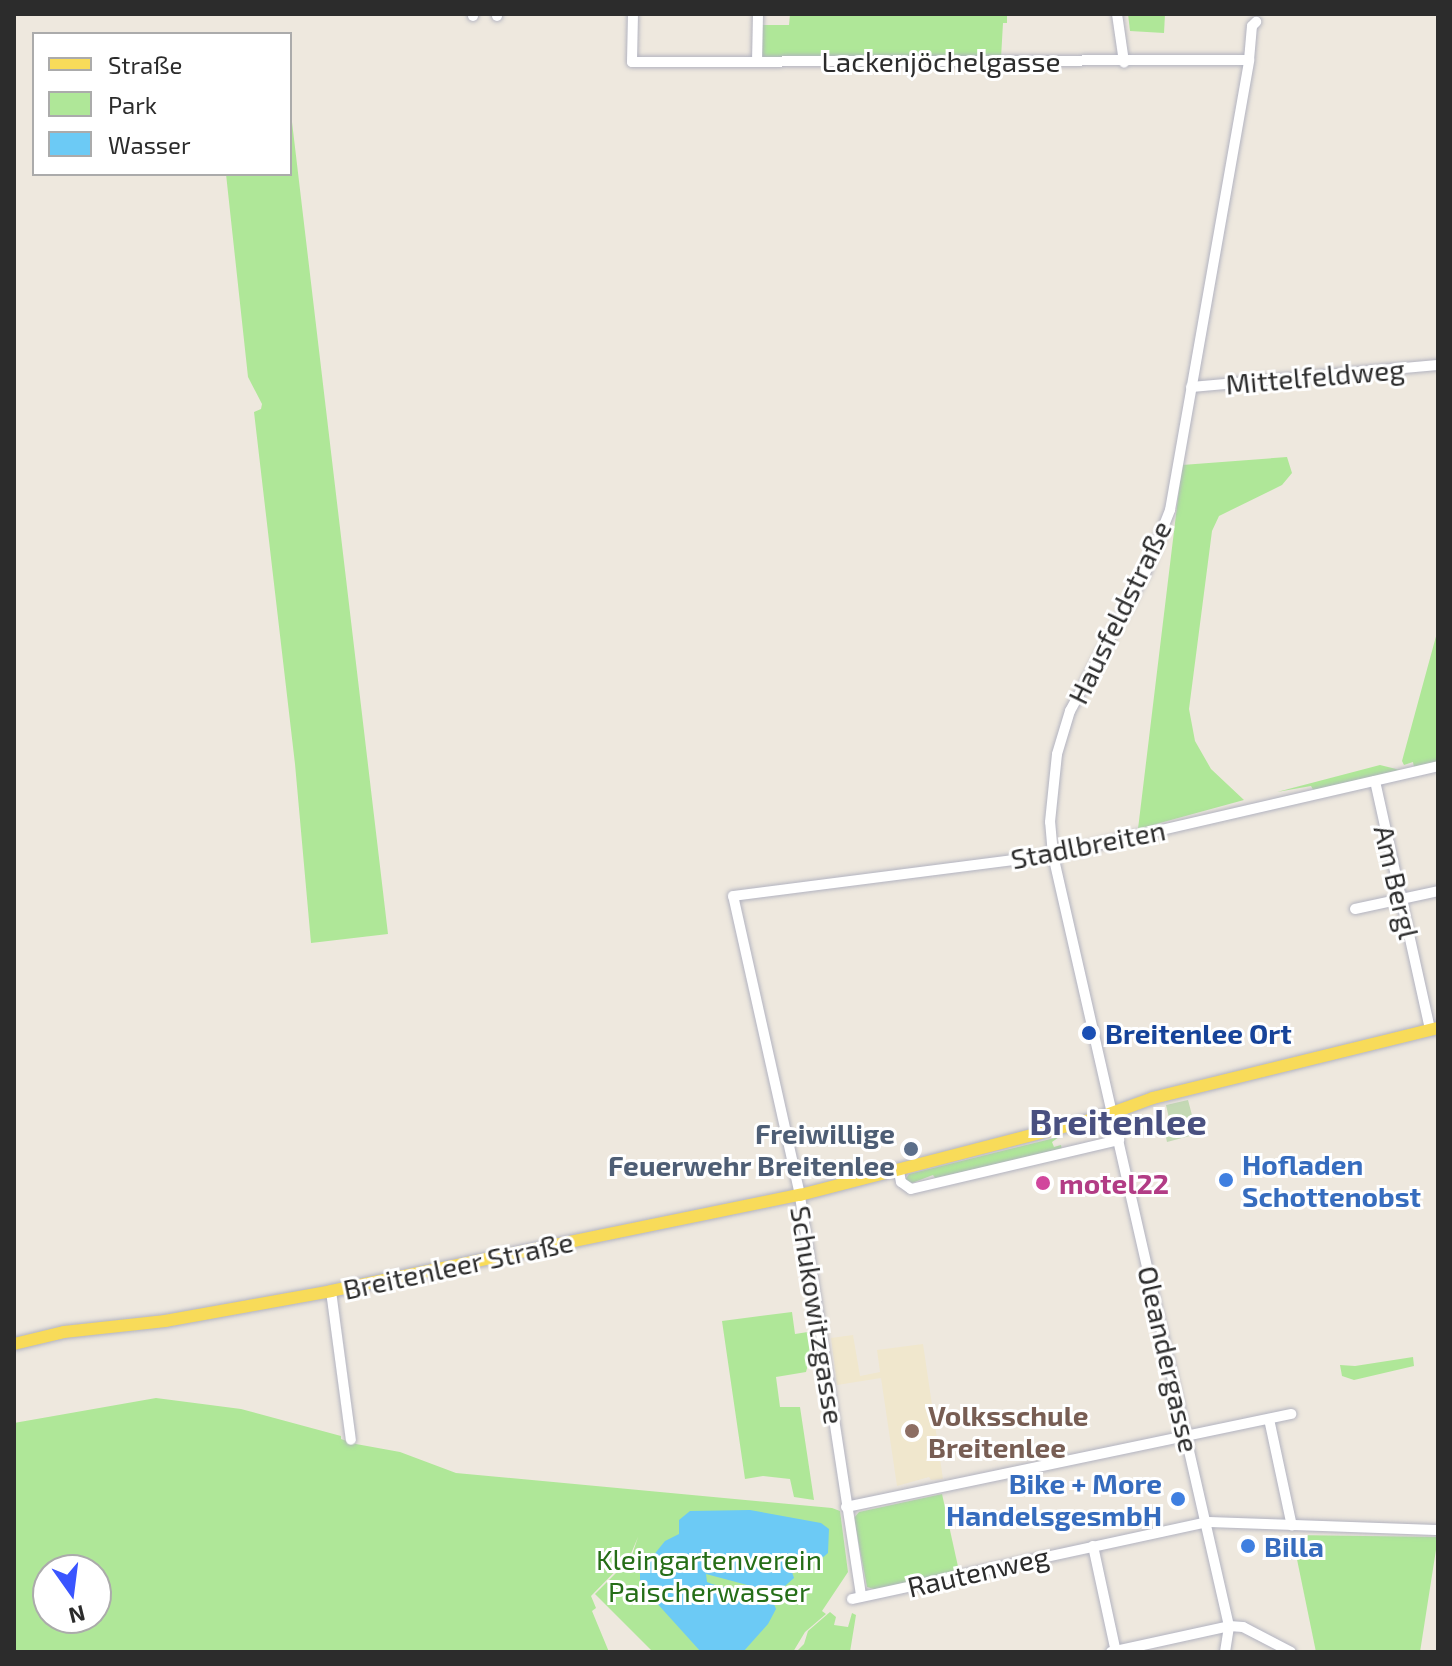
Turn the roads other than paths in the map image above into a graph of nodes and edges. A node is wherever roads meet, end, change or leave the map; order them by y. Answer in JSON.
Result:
{"nodes":[{"id":1,"x":633,"y":14,"type":"edge"},
{"id":2,"x":758,"y":14,"type":"edge"},
{"id":3,"x":1117,"y":14,"type":"edge"},
{"id":4,"x":1257,"y":18,"type":"edge"},
{"id":5,"x":1249,"y":60,"type":"junction"},
{"id":6,"x":757,"y":62,"type":"junction"},
{"id":7,"x":1124,"y":62,"type":"junction"},
{"id":8,"x":1438,"y":365,"type":"edge"},
{"id":9,"x":1191,"y":387,"type":"junction"},
{"id":10,"x":1438,"y":766,"type":"edge"},
{"id":11,"x":1375,"y":781,"type":"junction"},
{"id":12,"x":1053,"y":855,"type":"junction"},
{"id":13,"x":1438,"y":891,"type":"edge"},
{"id":14,"x":733,"y":896,"type":"joint"},
{"id":15,"x":1401,"y":900,"type":"junction"},
{"id":16,"x":1355,"y":909,"type":"dead end"},
{"id":17,"x":1434,"y":1029,"type":"edge"},
{"id":18,"x":1112,"y":1114,"type":"junction"},
{"id":19,"x":1119,"y":1140,"type":"junction"},
{"id":20,"x":899,"y":1171,"type":"junction"},
{"id":21,"x":800,"y":1195,"type":"junction"},
{"id":22,"x":331,"y":1291,"type":"junction"},
{"id":23,"x":14,"y":1344,"type":"edge"},
{"id":24,"x":1291,"y":1414,"type":"dead end"},
{"id":25,"x":1269,"y":1419,"type":"junction"},
{"id":26,"x":1188,"y":1436,"type":"junction"},
{"id":27,"x":351,"y":1440,"type":"dead end"},
{"id":28,"x":846,"y":1507,"type":"junction"},
{"id":29,"x":1207,"y":1522,"type":"junction"},
{"id":30,"x":1292,"y":1526,"type":"junction"},
{"id":31,"x":1438,"y":1530,"type":"edge"},
{"id":32,"x":1093,"y":1546,"type":"junction"},
{"id":33,"x":857,"y":1597,"type":"joint"},
{"id":34,"x":1229,"y":1626,"type":"junction"},
{"id":35,"x":1114,"y":1652,"type":"edge"},
{"id":36,"x":1225,"y":1652,"type":"edge"},
{"id":37,"x":1291,"y":1652,"type":"edge"}],
"edges":[{"from":1,"to":6,"type":"street","name":"Lackenjöchelgasse"},
{"from":2,"to":6,"type":"street"},
{"from":3,"to":7,"type":"street"},
{"from":4,"to":5,"type":"street","name":"Hausfeldstraße"},
{"from":5,"to":7,"type":"street","name":"Lackenjöchelgasse"},
{"from":5,"to":9,"type":"street","name":"Hausfeldstraße"},
{"from":6,"to":7,"type":"street","name":"Lackenjöchelgasse"},
{"from":8,"to":9,"type":"street","name":"Mittelfeldweg"},
{"from":9,"to":12,"type":"street","name":"Hausfeldstraße"},
{"from":10,"to":11,"type":"street","name":"Stadlbreiten"},
{"from":11,"to":12,"type":"street","name":"Stadlbreiten"},
{"from":11,"to":15,"type":"street","name":"Am Bergl"},
{"from":12,"to":14,"type":"street","name":"Stadlbreiten"},
{"from":12,"to":18,"type":"street","name":"Hausfeldstraße"},
{"from":13,"to":15,"type":"street"},
{"from":14,"to":21,"type":"street","name":"Schukowitzgasse"},
{"from":15,"to":16,"type":"street"},
{"from":15,"to":17,"type":"street","name":"Am Bergl"},
{"from":17,"to":18,"type":"main road","name":"Breitenleer Straße"},
{"from":18,"to":19,"type":"street","name":"Oleandergasse"},
{"from":18,"to":20,"type":"main road","name":"Breitenleer Straße"},
{"from":19,"to":20,"type":"street"},
{"from":19,"to":26,"type":"street","name":"Oleandergasse"},
{"from":20,"to":21,"type":"main road","name":"Breitenleer Straße"},
{"from":21,"to":22,"type":"main road","name":"Breitenleer Straße"},
{"from":21,"to":28,"type":"street","name":"Schukowitzgasse"},
{"from":22,"to":23,"type":"main road","name":"Breitenleer Straße"},
{"from":22,"to":27,"type":"street"},
{"from":24,"to":25,"type":"street"},
{"from":25,"to":26,"type":"street"},
{"from":25,"to":30,"type":"street"},
{"from":26,"to":28,"type":"street"},
{"from":26,"to":29,"type":"street","name":"Oleandergasse"},
{"from":28,"to":33,"type":"street","name":"Schukowitzgasse"},
{"from":29,"to":30,"type":"street","name":"Rautenweg"},
{"from":29,"to":32,"type":"street","name":"Rautenweg"},
{"from":29,"to":34,"type":"street","name":"Oleandergasse"},
{"from":30,"to":31,"type":"street","name":"Rautenweg"},
{"from":32,"to":33,"type":"street","name":"Rautenweg"},
{"from":32,"to":35,"type":"street"},
{"from":34,"to":35,"type":"street"},
{"from":34,"to":36,"type":"street","name":"Oleandergasse"},
{"from":34,"to":37,"type":"street"}]}
